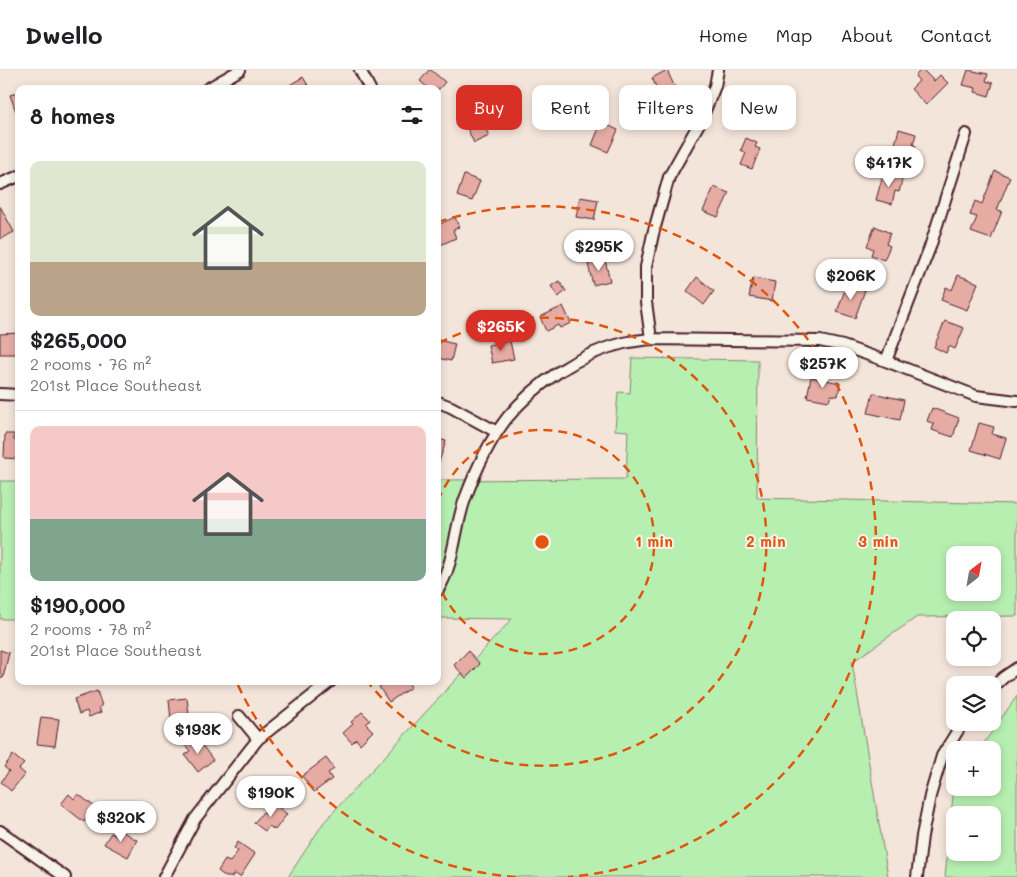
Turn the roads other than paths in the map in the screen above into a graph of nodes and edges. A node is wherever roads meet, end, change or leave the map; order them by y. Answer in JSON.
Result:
{"nodes":[{"id":1,"x":240,"y":70,"type":"edge"},
{"id":2,"x":360,"y":70,"type":"edge"},
{"id":3,"x":718,"y":70,"type":"edge"},
{"id":4,"x":214,"y":85,"type":"edge"},
{"id":5,"x":368,"y":85,"type":"edge"},
{"id":6,"x":966,"y":134,"type":"dead end"},
{"id":7,"x":15,"y":178,"type":"edge"},
{"id":8,"x":0,"y":184,"type":"edge"},
{"id":9,"x":651,"y":339,"type":"junction"},
{"id":10,"x":886,"y":361,"type":"junction"},
{"id":11,"x":0,"y":394,"type":"edge"},
{"id":12,"x":15,"y":395,"type":"edge"},
{"id":13,"x":1017,"y":401,"type":"edge"},
{"id":14,"x":441,"y":403,"type":"edge"},
{"id":15,"x":497,"y":432,"type":"junction"},
{"id":16,"x":441,"y":583,"type":"edge"},
{"id":17,"x":1017,"y":668,"type":"edge"},
{"id":18,"x":1001,"y":680,"type":"edge"},
{"id":19,"x":326,"y":685,"type":"edge"},
{"id":20,"x":239,"y":716,"type":"dead end"},
{"id":21,"x":957,"y":731,"type":"edge"},
{"id":22,"x":258,"y":739,"type":"junction"},
{"id":23,"x":0,"y":831,"type":"edge"},
{"id":24,"x":65,"y":877,"type":"edge"},
{"id":25,"x":164,"y":877,"type":"edge"},
{"id":26,"x":917,"y":877,"type":"edge"}],
"edges":[{"from":1,"to":4,"type":"street"},
{"from":2,"to":5,"type":"street"},
{"from":3,"to":9,"type":"street"},
{"from":6,"to":10,"type":"street"},
{"from":7,"to":8,"type":"street"},
{"from":9,"to":10,"type":"street"},
{"from":9,"to":15,"type":"street"},
{"from":10,"to":13,"type":"street"},
{"from":11,"to":12,"type":"street"},
{"from":14,"to":15,"type":"street"},
{"from":15,"to":16,"type":"street"},
{"from":17,"to":18,"type":"street"},
{"from":19,"to":22,"type":"street"},
{"from":20,"to":22,"type":"street"},
{"from":21,"to":26,"type":"street"},
{"from":22,"to":25,"type":"street"},
{"from":23,"to":24,"type":"street"}]}
